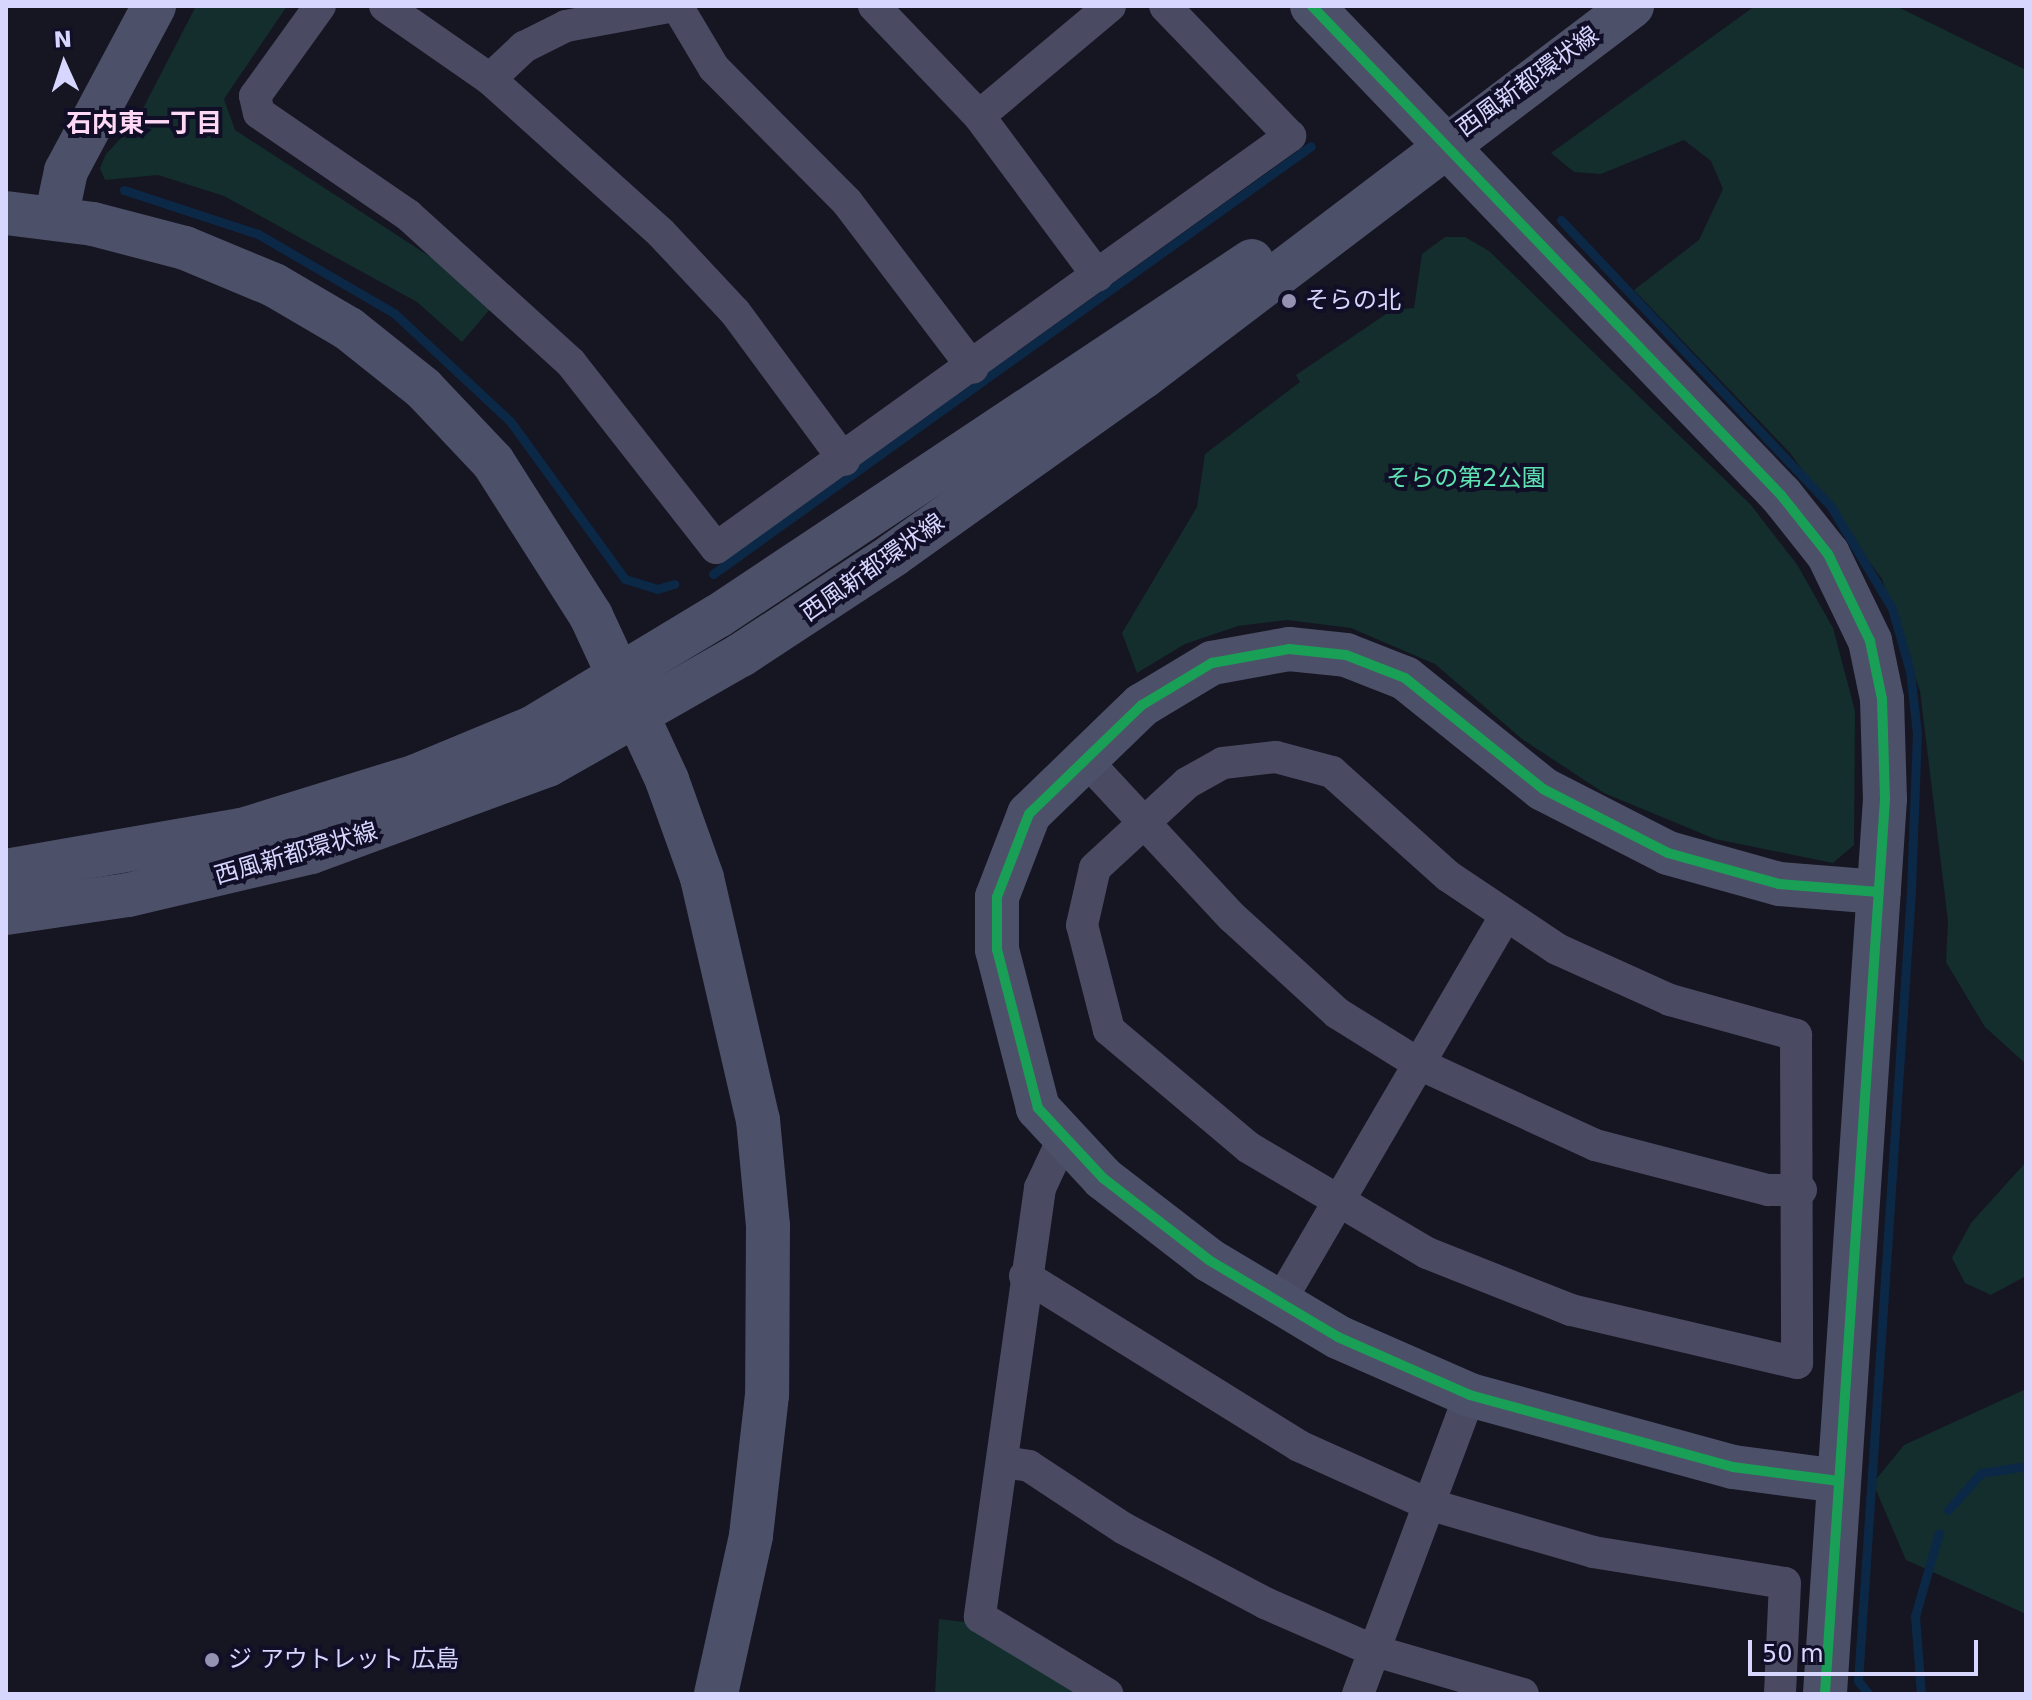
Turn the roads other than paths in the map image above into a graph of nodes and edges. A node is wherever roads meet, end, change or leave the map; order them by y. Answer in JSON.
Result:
{"nodes":[{"id":1,"x":154,"y":6,"type":"edge"},
{"id":2,"x":320,"y":6,"type":"edge"},
{"id":3,"x":385,"y":6,"type":"edge"},
{"id":4,"x":675,"y":6,"type":"edge"},
{"id":5,"x":874,"y":6,"type":"edge"},
{"id":6,"x":1165,"y":6,"type":"edge"},
{"id":7,"x":1312,"y":6,"type":"edge"},
{"id":8,"x":1588,"y":6,"type":"edge"},
{"id":9,"x":1632,"y":6,"type":"edge"},
{"id":10,"x":1093,"y":11,"type":"edge"},
{"id":11,"x":490,"y":79,"type":"junction"},
{"id":12,"x":979,"y":116,"type":"junction"},
{"id":13,"x":1437,"y":136,"type":"junction"},
{"id":14,"x":6,"y":213,"type":"edge"},
{"id":15,"x":56,"y":218,"type":"junction"},
{"id":16,"x":1098,"y":276,"type":"junction"},
{"id":17,"x":973,"y":368,"type":"junction"},
{"id":18,"x":844,"y":460,"type":"junction"},
{"id":19,"x":619,"y":676,"type":"junction"},
{"id":20,"x":635,"y":715,"type":"junction"},
{"id":21,"x":1084,"y":758,"type":"junction"},
{"id":22,"x":1142,"y":822,"type":"junction"},
{"id":23,"x":311,"y":852,"type":"junction"},
{"id":24,"x":6,"y":871,"type":"edge"},
{"id":25,"x":1879,"y":892,"type":"junction"},
{"id":26,"x":6,"y":913,"type":"edge"},
{"id":27,"x":1505,"y":917,"type":"junction"},
{"id":28,"x":6,"y":936,"type":"edge"},
{"id":29,"x":1419,"y":1064,"type":"junction"},
{"id":30,"x":1062,"y":1141,"type":"junction"},
{"id":31,"x":1801,"y":1190,"type":"junction"},
{"id":32,"x":1334,"y":1204,"type":"junction"},
{"id":33,"x":1025,"y":1276,"type":"junction"},
{"id":34,"x":1278,"y":1305,"type":"junction"},
{"id":35,"x":1470,"y":1395,"type":"junction"},
{"id":36,"x":1002,"y":1462,"type":"junction"},
{"id":37,"x":1839,"y":1481,"type":"junction"},
{"id":38,"x":1428,"y":1504,"type":"junction"},
{"id":39,"x":1375,"y":1651,"type":"junction"},
{"id":40,"x":716,"y":1694,"type":"edge"},
{"id":41,"x":1107,"y":1694,"type":"edge"},
{"id":42,"x":1358,"y":1694,"type":"edge"},
{"id":43,"x":1523,"y":1694,"type":"edge"},
{"id":44,"x":1780,"y":1694,"type":"edge"},
{"id":45,"x":1825,"y":1694,"type":"edge"}],
"edges":[{"from":1,"to":15,"type":"street"},
{"from":2,"to":18,"type":"street"},
{"from":3,"to":11,"type":"street"},
{"from":4,"to":11,"type":"street"},
{"from":4,"to":17,"type":"street"},
{"from":5,"to":12,"type":"street"},
{"from":6,"to":16,"type":"street"},
{"from":7,"to":13,"type":"street"},
{"from":8,"to":13,"type":"street","name":"西風新都環状線"},
{"from":9,"to":13,"type":"street","name":"西風新都環状線"},
{"from":10,"to":12,"type":"street"},
{"from":11,"to":18,"type":"street"},
{"from":12,"to":16,"type":"street"},
{"from":13,"to":19,"type":"street","name":"西風新都環状線"},
{"from":13,"to":20,"type":"street","name":"西風新都環状線"},
{"from":13,"to":25,"type":"street"},
{"from":14,"to":15,"type":"street"},
{"from":15,"to":19,"type":"street"},
{"from":16,"to":17,"type":"street"},
{"from":17,"to":18,"type":"street"},
{"from":19,"to":20,"type":"street"},
{"from":19,"to":24,"type":"street","name":"西風新都環状線"},
{"from":20,"to":23,"type":"street","name":"西風新都環状線"},
{"from":20,"to":40,"type":"street"},
{"from":21,"to":22,"type":"street"},
{"from":21,"to":25,"type":"street"},
{"from":21,"to":30,"type":"street"},
{"from":22,"to":27,"type":"street"},
{"from":22,"to":29,"type":"street"},
{"from":22,"to":32,"type":"street"},
{"from":23,"to":26,"type":"street","name":"西風新都環状線"},
{"from":23,"to":28,"type":"street"},
{"from":25,"to":37,"type":"street"},
{"from":27,"to":29,"type":"street"},
{"from":27,"to":31,"type":"street"},
{"from":29,"to":31,"type":"street"},
{"from":29,"to":32,"type":"street"},
{"from":30,"to":33,"type":"street"},
{"from":30,"to":34,"type":"street"},
{"from":31,"to":32,"type":"street"},
{"from":32,"to":34,"type":"street"},
{"from":33,"to":36,"type":"street"},
{"from":33,"to":38,"type":"street"},
{"from":34,"to":35,"type":"street"},
{"from":35,"to":37,"type":"street"},
{"from":35,"to":38,"type":"street"},
{"from":36,"to":39,"type":"street"},
{"from":36,"to":41,"type":"street"},
{"from":37,"to":45,"type":"street"},
{"from":38,"to":39,"type":"street"},
{"from":38,"to":44,"type":"street"},
{"from":39,"to":42,"type":"street"},
{"from":39,"to":43,"type":"street"}]}
